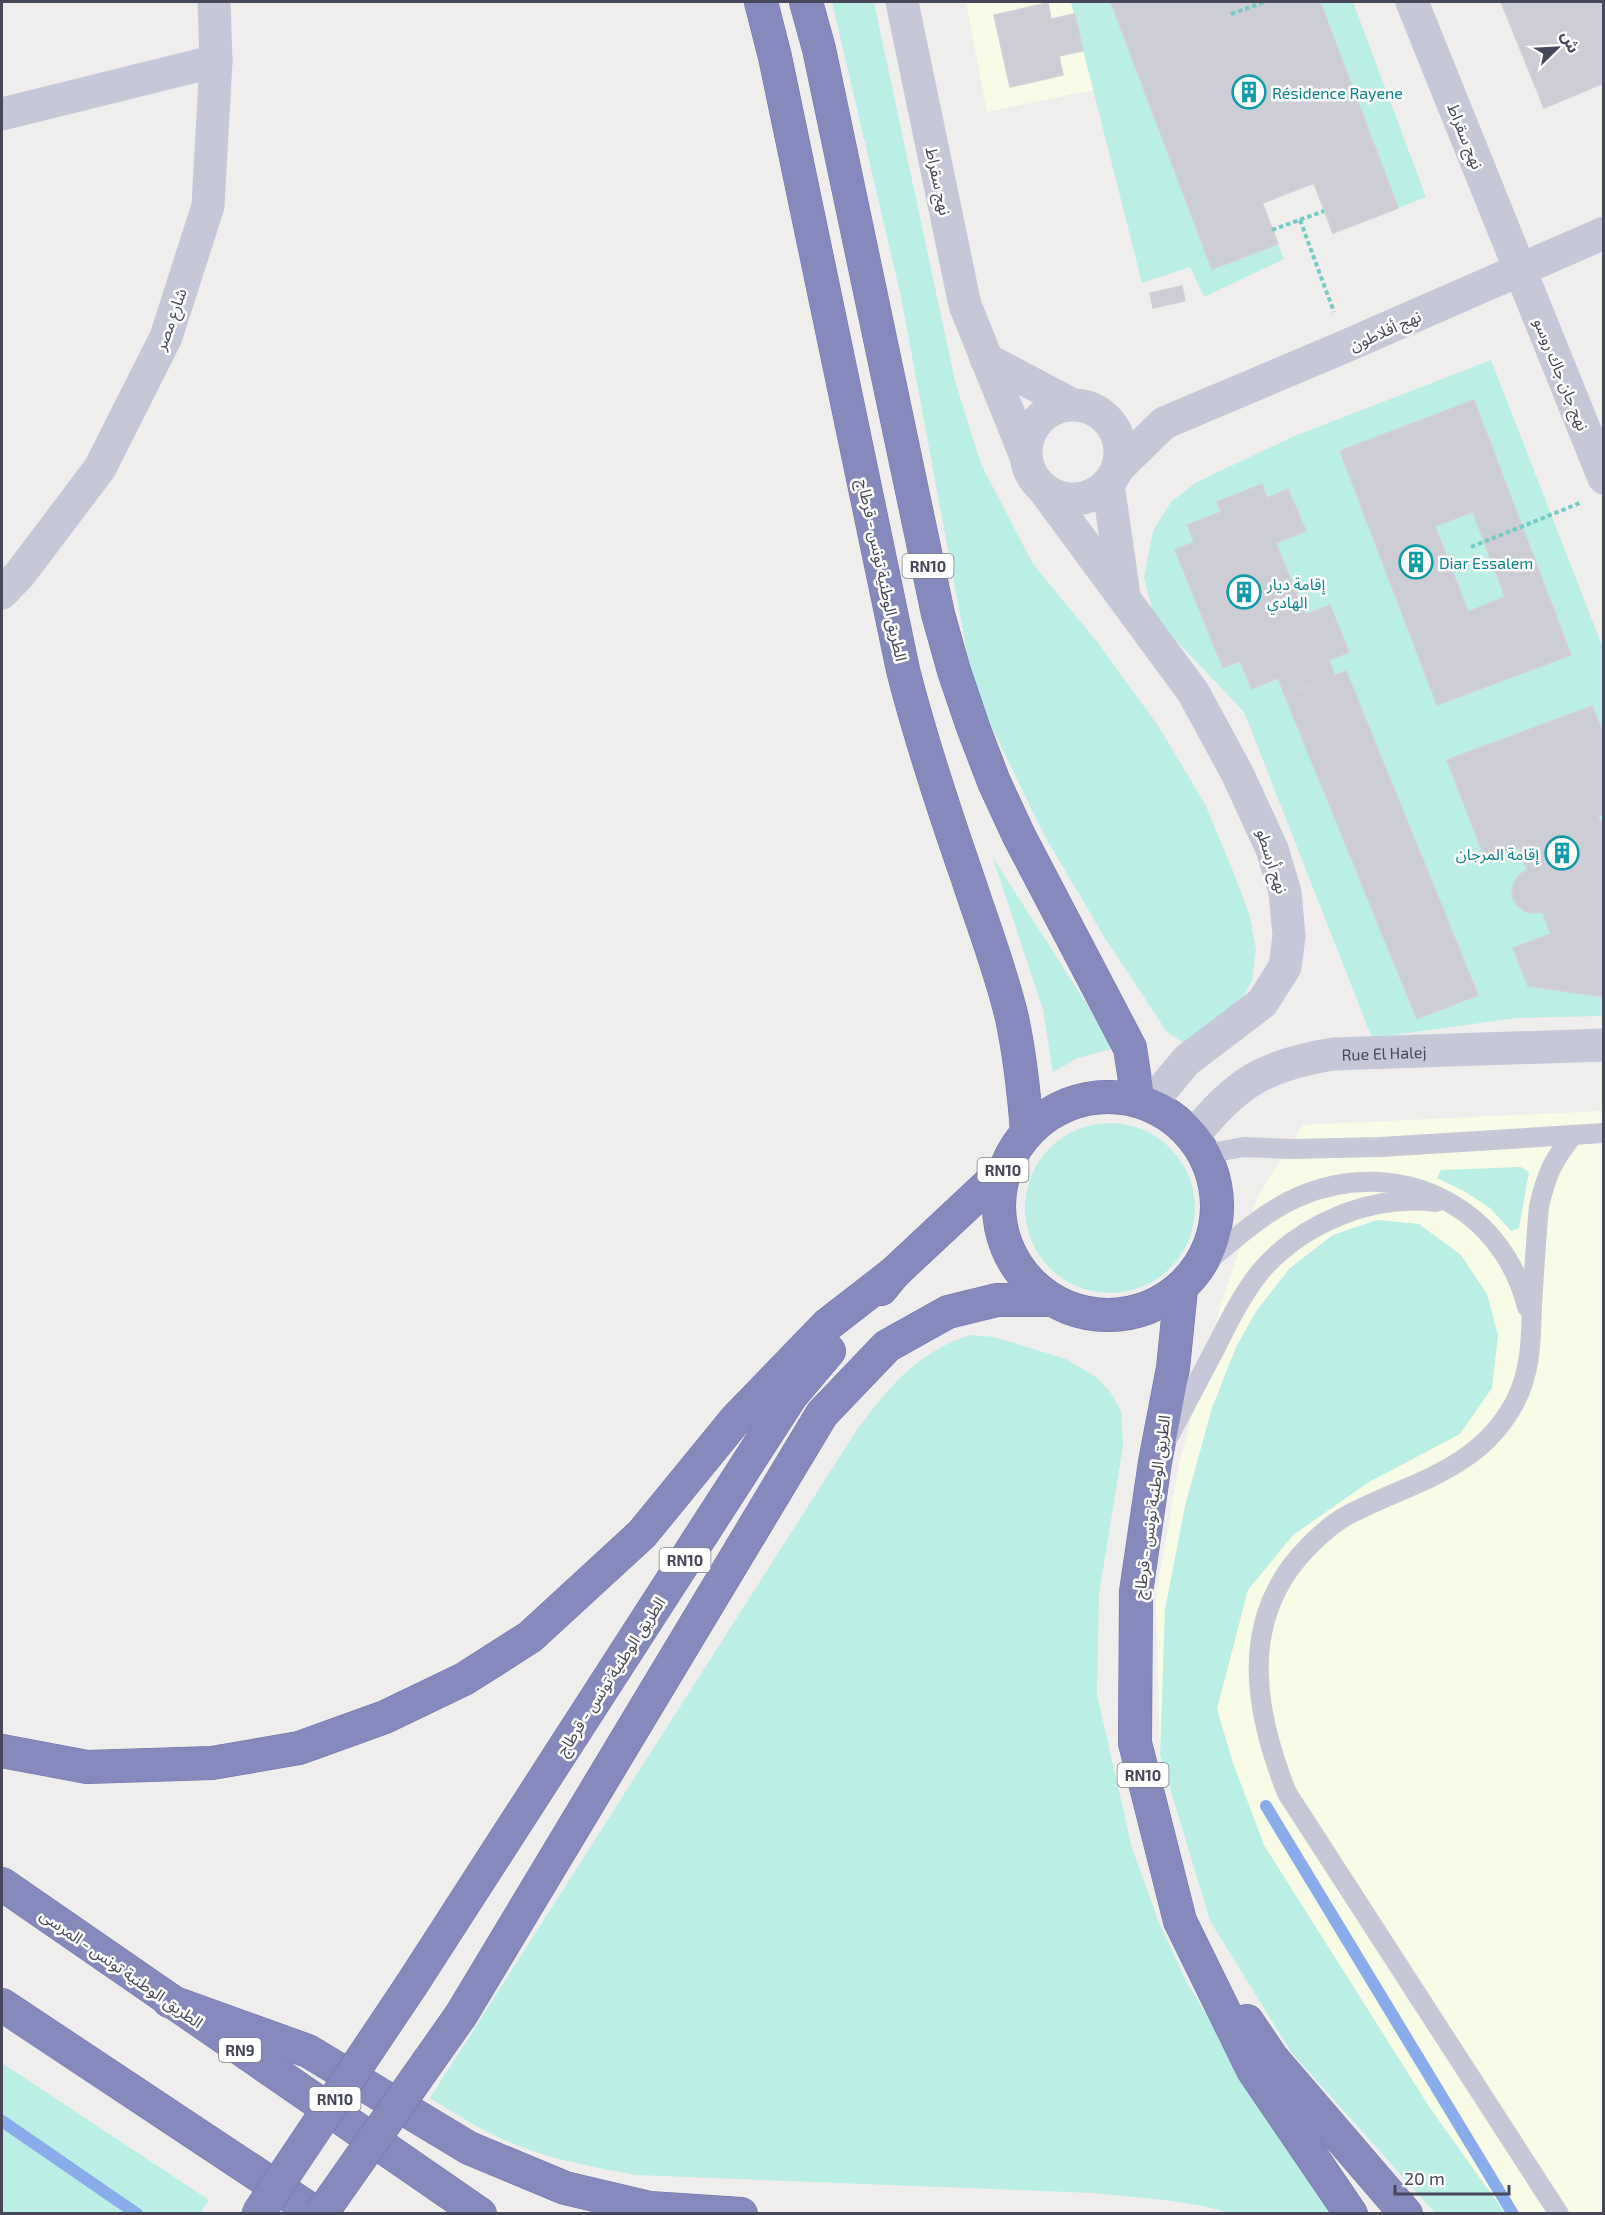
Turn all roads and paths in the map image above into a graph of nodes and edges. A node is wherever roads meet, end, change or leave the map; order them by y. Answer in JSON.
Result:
{"nodes":[{"id":1,"x":214,"y":2,"type":"edge"},
{"id":2,"x":761,"y":2,"type":"edge"},
{"id":3,"x":806,"y":2,"type":"edge"},
{"id":4,"x":902,"y":2,"type":"edge"},
{"id":5,"x":1264,"y":2,"type":"edge"},
{"id":6,"x":1412,"y":2,"type":"edge"},
{"id":7,"x":1231,"y":14,"type":"dead end"},
{"id":8,"x":216,"y":61,"type":"junction"},
{"id":9,"x":2,"y":114,"type":"edge"},
{"id":10,"x":1324,"y":211,"type":"dead end"},
{"id":11,"x":1300,"y":220,"type":"junction"},
{"id":12,"x":1272,"y":230,"type":"dead end"},
{"id":13,"x":1604,"y":233,"type":"edge"},
{"id":14,"x":1520,"y":270,"type":"junction"},
{"id":15,"x":1346,"y":346,"type":"junction"},
{"id":16,"x":986,"y":358,"type":"junction"},
{"id":17,"x":1080,"y":405,"type":"junction"},
{"id":18,"x":1164,"y":423,"type":"junction"},
{"id":19,"x":1025,"y":454,"type":"junction"},
{"id":20,"x":1113,"y":476,"type":"junction"},
{"id":21,"x":1042,"y":487,"type":"junction"},
{"id":22,"x":1593,"y":490,"type":"edge"},
{"id":23,"x":1471,"y":547,"type":"dead end"},
{"id":24,"x":2,"y":593,"type":"edge"},
{"id":25,"x":1125,"y":600,"type":"junction"},
{"id":26,"x":1604,"y":1045,"type":"edge"},
{"id":27,"x":1144,"y":1102,"type":"junction"},
{"id":28,"x":1027,"y":1131,"type":"junction"},
{"id":29,"x":1604,"y":1133,"type":"edge"},
{"id":30,"x":1573,"y":1135,"type":"junction"},
{"id":31,"x":1198,"y":1145,"type":"junction"},
{"id":32,"x":1003,"y":1171,"type":"junction"},
{"id":33,"x":1453,"y":1204,"type":"junction"},
{"id":34,"x":894,"y":1274,"type":"junction"},
{"id":35,"x":1190,"y":1278,"type":"junction"},
{"id":36,"x":1050,"y":1300,"type":"junction"},
{"id":37,"x":1531,"y":1324,"type":"junction"},
{"id":38,"x":1155,"y":1462,"type":"junction"},
{"id":39,"x":2,"y":1751,"type":"edge"},
{"id":40,"x":2,"y":1884,"type":"edge"},
{"id":41,"x":1180,"y":1921,"type":"junction"},
{"id":42,"x":169,"y":2001,"type":"junction"},
{"id":43,"x":2,"y":2005,"type":"edge"},
{"id":44,"x":258,"y":2214,"type":"edge"},
{"id":45,"x":319,"y":2214,"type":"edge"},
{"id":46,"x":480,"y":2214,"type":"edge"},
{"id":47,"x":741,"y":2214,"type":"edge"},
{"id":48,"x":1352,"y":2214,"type":"edge"},
{"id":49,"x":1406,"y":2214,"type":"edge"},
{"id":50,"x":1559,"y":2214,"type":"edge"}],
"edges":[{"from":1,"to":8,"type":"street","name":"شارع مصر"},
{"from":2,"to":28,"type":"highway","name":"الطريق الوطنية تونس - قرطاج","number":"RN10"},
{"from":3,"to":27,"type":"highway","number":"RN10"},
{"from":4,"to":16,"type":"street","name":"نهج سقراط"},
{"from":5,"to":7,"type":"path"},
{"from":6,"to":14,"type":"street","name":"نهج سقراط"},
{"from":8,"to":9,"type":"street"},
{"from":8,"to":24,"type":"street","name":"شارع مصر"},
{"from":10,"to":11,"type":"path"},
{"from":11,"to":12,"type":"path"},
{"from":11,"to":15,"type":"path"},
{"from":13,"to":14,"type":"street","name":"نهج أفلاطون"},
{"from":14,"to":15,"type":"street","name":"نهج أفلاطون"},
{"from":14,"to":22,"type":"street","name":"نهج جان جاك روسو"},
{"from":15,"to":18,"type":"street","name":"نهج أفلاطون"},
{"from":16,"to":17,"type":"street"},
{"from":16,"to":19,"type":"street","name":"نهج سقراط"},
{"from":17,"to":18,"type":"street"},
{"from":17,"to":19,"type":"street"},
{"from":17,"to":20,"type":"street"},
{"from":18,"to":20,"type":"street","name":"نهج أفلاطون"},
{"from":19,"to":21,"type":"street"},
{"from":20,"to":21,"type":"street"},
{"from":20,"to":25,"type":"street","name":"نهج أرسطو"},
{"from":21,"to":25,"type":"street","name":"نهج أرسطو"},
{"from":22,"to":23,"type":"path"},
{"from":25,"to":27,"type":"street","name":"نهج أرسطو"},
{"from":26,"to":31,"type":"street","name":"Rue El Halej"},
{"from":27,"to":28,"type":"highway","name":"الطريق الوطنية تونس - قرطاج","number":"RN10"},
{"from":27,"to":31,"type":"highway","name":"الطريق الوطنية تونس - قرطاج","number":"RN10"},
{"from":28,"to":32,"type":"highway","name":"الطريق الوطنية تونس - قرطاج","number":"RN10"},
{"from":29,"to":30,"type":"lane"},
{"from":30,"to":31,"type":"lane"},
{"from":30,"to":37,"type":"lane"},
{"from":31,"to":35,"type":"highway","name":"الطريق الوطنية تونس - قرطاج","number":"RN10"},
{"from":32,"to":34,"type":"highway","name":"الطريق الوطنية تونس - قرطاج","number":"RN10"},
{"from":32,"to":36,"type":"highway","name":"الطريق الوطنية تونس - قرطاج","number":"RN10"},
{"from":33,"to":35,"type":"lane"},
{"from":33,"to":37,"type":"lane"},
{"from":33,"to":38,"type":"lane"},
{"from":34,"to":39,"type":"highway"},
{"from":34,"to":44,"type":"highway","name":"الطريق الوطنية تونس - قرطاج","number":"RN10","bridge":true},
{"from":35,"to":36,"type":"highway","name":"الطريق الوطنية تونس - قرطاج","number":"RN10"},
{"from":35,"to":38,"type":"highway","name":"الطريق الوطنية تونس - قرطاج","number":"RN10"},
{"from":36,"to":45,"type":"highway","bridge":true},
{"from":37,"to":50,"type":"lane"},
{"from":38,"to":41,"type":"highway","name":"الطريق الوطنية تونس - قرطاج","number":"RN10"},
{"from":40,"to":42,"type":"highway","name":"الطريق الوطنية تونس - المرسى","number":"RN9"},
{"from":41,"to":48,"type":"highway","name":"الطريق الوطنية تونس - قرطاج","number":"RN10"},
{"from":41,"to":49,"type":"highway"},
{"from":42,"to":46,"type":"highway","name":"الطريق الوطنية تونس - المرسى","number":"RN9"},
{"from":42,"to":47,"type":"highway"},
{"from":43,"to":45,"type":"highway"}]}
